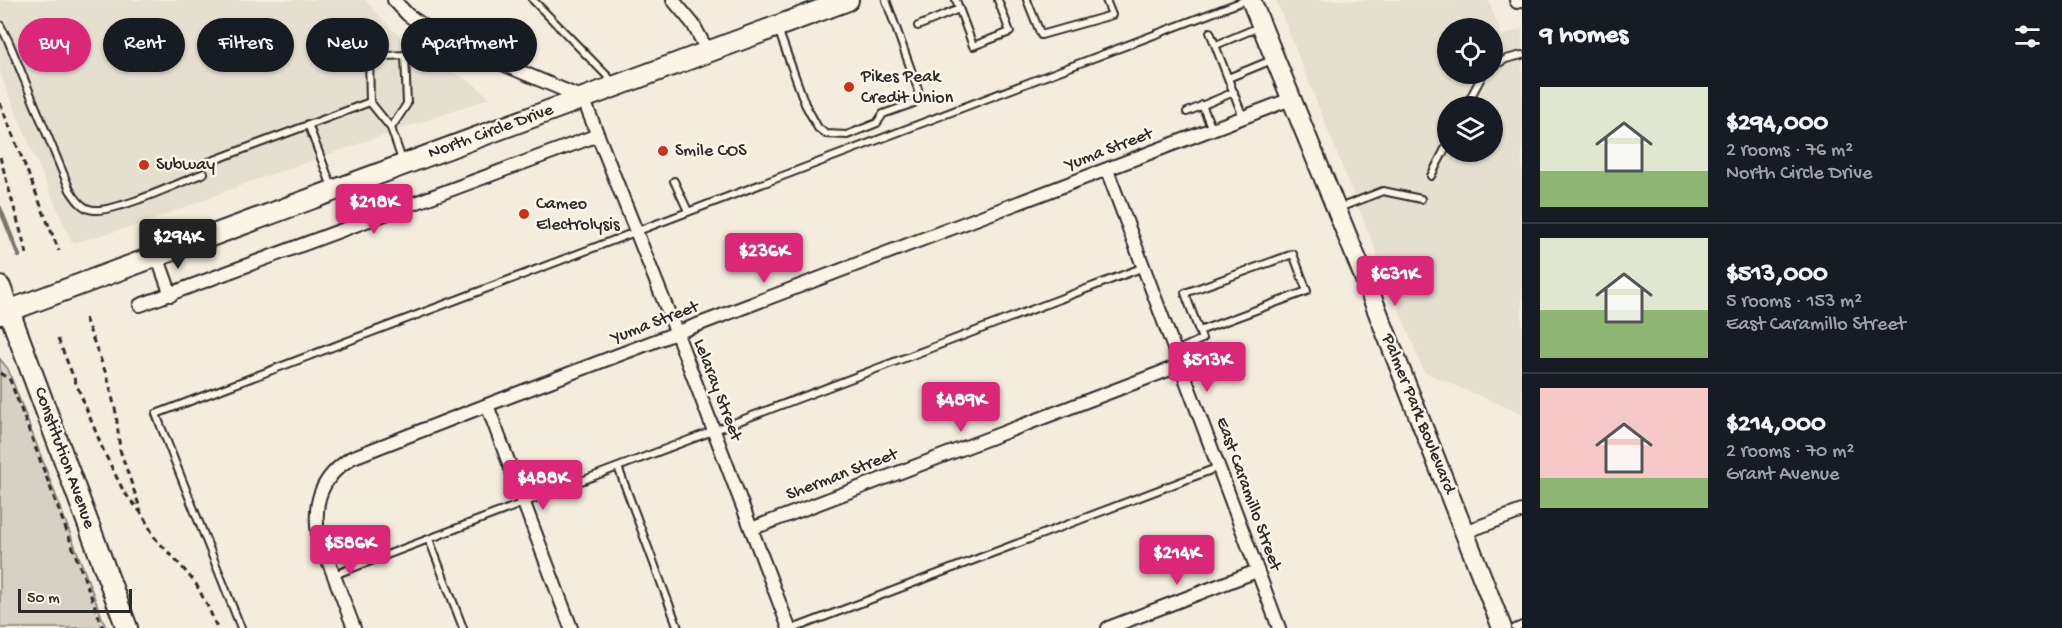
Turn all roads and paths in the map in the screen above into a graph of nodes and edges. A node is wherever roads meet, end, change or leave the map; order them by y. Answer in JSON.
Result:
{"nodes":[{"id":1,"x":394,"y":0,"type":"edge"},
{"id":2,"x":533,"y":0,"type":"edge"},
{"id":3,"x":673,"y":0,"type":"edge"},
{"id":4,"x":848,"y":0,"type":"edge"},
{"id":5,"x":886,"y":0,"type":"edge"},
{"id":6,"x":956,"y":0,"type":"edge"},
{"id":7,"x":998,"y":0,"type":"edge"},
{"id":8,"x":1028,"y":0,"type":"edge"},
{"id":9,"x":1106,"y":0,"type":"edge"},
{"id":10,"x":1246,"y":0,"type":"edge"},
{"id":11,"x":1251,"y":0,"type":"edge"},
{"id":12,"x":1516,"y":0,"type":"edge"},
{"id":13,"x":1522,"y":0,"type":"edge"},
{"id":14,"x":959,"y":9,"type":"junction"},
{"id":15,"x":414,"y":18,"type":"edge"},
{"id":16,"x":0,"y":24,"type":"edge"},
{"id":17,"x":777,"y":26,"type":"junction"},
{"id":18,"x":918,"y":26,"type":"dead end"},
{"id":19,"x":1262,"y":26,"type":"junction"},
{"id":20,"x":1210,"y":32,"type":"dead end"},
{"id":21,"x":1216,"y":45,"type":"junction"},
{"id":22,"x":708,"y":52,"type":"junction"},
{"id":23,"x":401,"y":56,"type":"edge"},
{"id":24,"x":1522,"y":56,"type":"edge"},
{"id":25,"x":1275,"y":59,"type":"junction"},
{"id":26,"x":1503,"y":61,"type":"edge"},
{"id":27,"x":405,"y":72,"type":"edge"},
{"id":28,"x":520,"y":72,"type":"edge"},
{"id":29,"x":1228,"y":78,"type":"junction"},
{"id":30,"x":616,"y":86,"type":"junction"},
{"id":31,"x":1234,"y":92,"type":"junction"},
{"id":32,"x":584,"y":98,"type":"junction"},
{"id":33,"x":1291,"y":99,"type":"junction"},
{"id":34,"x":370,"y":102,"type":"junction"},
{"id":35,"x":0,"y":103,"type":"edge"},
{"id":36,"x":1203,"y":105,"type":"junction"},
{"id":37,"x":1187,"y":112,"type":"dead end"},
{"id":38,"x":1243,"y":118,"type":"junction"},
{"id":39,"x":308,"y":124,"type":"junction"},
{"id":40,"x":391,"y":128,"type":"junction"},
{"id":41,"x":1212,"y":130,"type":"junction"},
{"id":42,"x":598,"y":135,"type":"junction"},
{"id":43,"x":0,"y":157,"type":"edge"},
{"id":44,"x":1438,"y":162,"type":"edge"},
{"id":45,"x":404,"y":164,"type":"junction"},
{"id":46,"x":201,"y":165,"type":"dead end"},
{"id":47,"x":1107,"y":170,"type":"junction"},
{"id":48,"x":204,"y":173,"type":"dead end"},
{"id":49,"x":1431,"y":176,"type":"dead end"},
{"id":50,"x":674,"y":181,"type":"dead end"},
{"id":51,"x":333,"y":190,"type":"junction"},
{"id":52,"x":1421,"y":199,"type":"dead end"},
{"id":53,"x":1336,"y":209,"type":"junction"},
{"id":54,"x":688,"y":211,"type":"junction"},
{"id":55,"x":636,"y":231,"type":"junction"},
{"id":56,"x":59,"y":251,"type":"dead end"},
{"id":57,"x":157,"y":256,"type":"junction"},
{"id":58,"x":28,"y":258,"type":"dead end"},
{"id":59,"x":1144,"y":267,"type":"junction"},
{"id":60,"x":0,"y":287,"type":"edge"},
{"id":61,"x":171,"y":295,"type":"junction"},
{"id":62,"x":140,"y":305,"type":"dead end"},
{"id":63,"x":5,"y":313,"type":"edge"},
{"id":64,"x":85,"y":318,"type":"dead end"},
{"id":65,"x":1199,"y":331,"type":"junction"},
{"id":66,"x":677,"y":334,"type":"junction"},
{"id":67,"x":58,"y":339,"type":"dead end"},
{"id":68,"x":1176,"y":351,"type":"junction"},
{"id":69,"x":1181,"y":365,"type":"junction"},
{"id":70,"x":0,"y":373,"type":"edge"},
{"id":71,"x":487,"y":405,"type":"junction"},
{"id":72,"x":713,"y":431,"type":"junction"},
{"id":73,"x":618,"y":467,"type":"junction"},
{"id":74,"x":1219,"y":467,"type":"junction"},
{"id":75,"x":524,"y":503,"type":"junction"},
{"id":76,"x":1522,"y":511,"type":"edge"},
{"id":77,"x":141,"y":514,"type":"junction"},
{"id":78,"x":751,"y":529,"type":"junction"},
{"id":79,"x":1465,"y":532,"type":"junction"},
{"id":80,"x":429,"y":539,"type":"junction"},
{"id":81,"x":1257,"y":571,"type":"junction"},
{"id":82,"x":334,"y":575,"type":"junction"},
{"id":83,"x":1522,"y":625,"type":"edge"},
{"id":84,"x":103,"y":628,"type":"edge"},
{"id":85,"x":128,"y":628,"type":"edge"},
{"id":86,"x":217,"y":628,"type":"edge"},
{"id":87,"x":241,"y":628,"type":"edge"},
{"id":88,"x":354,"y":628,"type":"edge"},
{"id":89,"x":463,"y":628,"type":"edge"},
{"id":90,"x":571,"y":628,"type":"edge"},
{"id":91,"x":678,"y":628,"type":"edge"},
{"id":92,"x":789,"y":628,"type":"edge"},
{"id":93,"x":795,"y":628,"type":"edge"},
{"id":94,"x":1108,"y":628,"type":"edge"},
{"id":95,"x":1279,"y":628,"type":"edge"},
{"id":96,"x":1502,"y":628,"type":"edge"},
{"id":97,"x":1515,"y":628,"type":"edge"}],
"edges":[{"from":1,"to":15,"type":"street"},
{"from":2,"to":30,"type":"lane"},
{"from":3,"to":22,"type":"street"},
{"from":4,"to":17,"type":"main road","name":"North Circle Drive"},
{"from":5,"to":17,"type":"lane"},
{"from":6,"to":14,"type":"lane"},
{"from":7,"to":14,"type":"lane"},
{"from":8,"to":9,"type":"lane"},
{"from":10,"to":54,"type":"lane"},
{"from":11,"to":19,"type":"main road","name":"Palmer Park Boulevard"},
{"from":12,"to":13,"type":"street"},
{"from":14,"to":18,"type":"lane"},
{"from":16,"to":48,"type":"lane"},
{"from":17,"to":22,"type":"main road","name":"North Circle Drive"},
{"from":19,"to":21,"type":"lane"},
{"from":19,"to":25,"type":"main road","name":"Palmer Park Boulevard"},
{"from":20,"to":21,"type":"lane"},
{"from":21,"to":29,"type":"lane"},
{"from":22,"to":30,"type":"main road","name":"North Circle Drive"},
{"from":23,"to":34,"type":"lane"},
{"from":24,"to":26,"type":"lane"},
{"from":25,"to":29,"type":"lane"},
{"from":25,"to":33,"type":"main road","name":"Palmer Park Boulevard"},
{"from":27,"to":40,"type":"lane"},
{"from":28,"to":32,"type":"street"},
{"from":29,"to":31,"type":"lane"},
{"from":30,"to":32,"type":"main road","name":"North Circle Drive"},
{"from":31,"to":36,"type":"lane"},
{"from":31,"to":38,"type":"lane"},
{"from":32,"to":42,"type":"street","name":"Lelaray Street"},
{"from":32,"to":45,"type":"main road","name":"North Circle Drive"},
{"from":33,"to":38,"type":"street","name":"Yuma Street"},
{"from":33,"to":53,"type":"main road","name":"Palmer Park Boulevard"},
{"from":34,"to":39,"type":"lane"},
{"from":34,"to":40,"type":"lane"},
{"from":35,"to":56,"type":"path"},
{"from":36,"to":37,"type":"lane"},
{"from":36,"to":41,"type":"lane"},
{"from":38,"to":41,"type":"street","name":"Yuma Street"},
{"from":39,"to":46,"type":"lane"},
{"from":39,"to":51,"type":"lane"},
{"from":40,"to":45,"type":"lane"},
{"from":41,"to":47,"type":"street","name":"Yuma Street"},
{"from":42,"to":55,"type":"street","name":"Lelaray Street"},
{"from":42,"to":61,"type":"street"},
{"from":43,"to":58,"type":"path"},
{"from":44,"to":49,"type":"lane"},
{"from":45,"to":51,"type":"main road","name":"North Circle Drive"},
{"from":47,"to":59,"type":"street","name":"East Caramillo Street"},
{"from":47,"to":66,"type":"street","name":"Yuma Street"},
{"from":50,"to":54,"type":"lane"},
{"from":51,"to":57,"type":"main road","name":"North Circle Drive"},
{"from":52,"to":53,"type":"lane"},
{"from":53,"to":79,"type":"main road","name":"Palmer Park Boulevard"},
{"from":54,"to":55,"type":"lane"},
{"from":55,"to":66,"type":"street","name":"Lelaray Street"},
{"from":55,"to":87,"type":"lane"},
{"from":57,"to":61,"type":"street"},
{"from":57,"to":63,"type":"main road","name":"North Circle Drive"},
{"from":59,"to":68,"type":"street","name":"East Caramillo Street"},
{"from":59,"to":72,"type":"lane"},
{"from":60,"to":63,"type":"main road","name":"Constitution Avenue"},
{"from":61,"to":62,"type":"street"},
{"from":63,"to":85,"type":"main road","name":"Constitution Avenue"},
{"from":64,"to":77,"type":"path"},
{"from":65,"to":65,"type":"lane"},
{"from":65,"to":68,"type":"lane"},
{"from":66,"to":71,"type":"street","name":"Yuma Street"},
{"from":66,"to":72,"type":"street","name":"Lelaray Street"},
{"from":67,"to":77,"type":"path"},
{"from":68,"to":69,"type":"street","name":"East Caramillo Street"},
{"from":69,"to":74,"type":"street","name":"East Caramillo Street"},
{"from":69,"to":78,"type":"street","name":"Sherman Street"},
{"from":70,"to":84,"type":"path"},
{"from":71,"to":75,"type":"street"},
{"from":71,"to":82,"type":"street","name":"Yuma Street"},
{"from":72,"to":73,"type":"lane"},
{"from":72,"to":78,"type":"street","name":"Lelaray Street"},
{"from":73,"to":75,"type":"lane"},
{"from":73,"to":91,"type":"lane"},
{"from":74,"to":81,"type":"street","name":"East Caramillo Street"},
{"from":74,"to":93,"type":"lane"},
{"from":75,"to":80,"type":"lane"},
{"from":75,"to":90,"type":"street"},
{"from":76,"to":79,"type":"street"},
{"from":77,"to":86,"type":"path"},
{"from":78,"to":92,"type":"street","name":"Lelaray Street"},
{"from":79,"to":96,"type":"main road","name":"Palmer Park Boulevard"},
{"from":80,"to":82,"type":"lane"},
{"from":80,"to":89,"type":"lane"},
{"from":81,"to":94,"type":"street"},
{"from":81,"to":95,"type":"street","name":"East Caramillo Street"},
{"from":82,"to":88,"type":"street"},
{"from":83,"to":97,"type":"lane"}]}
